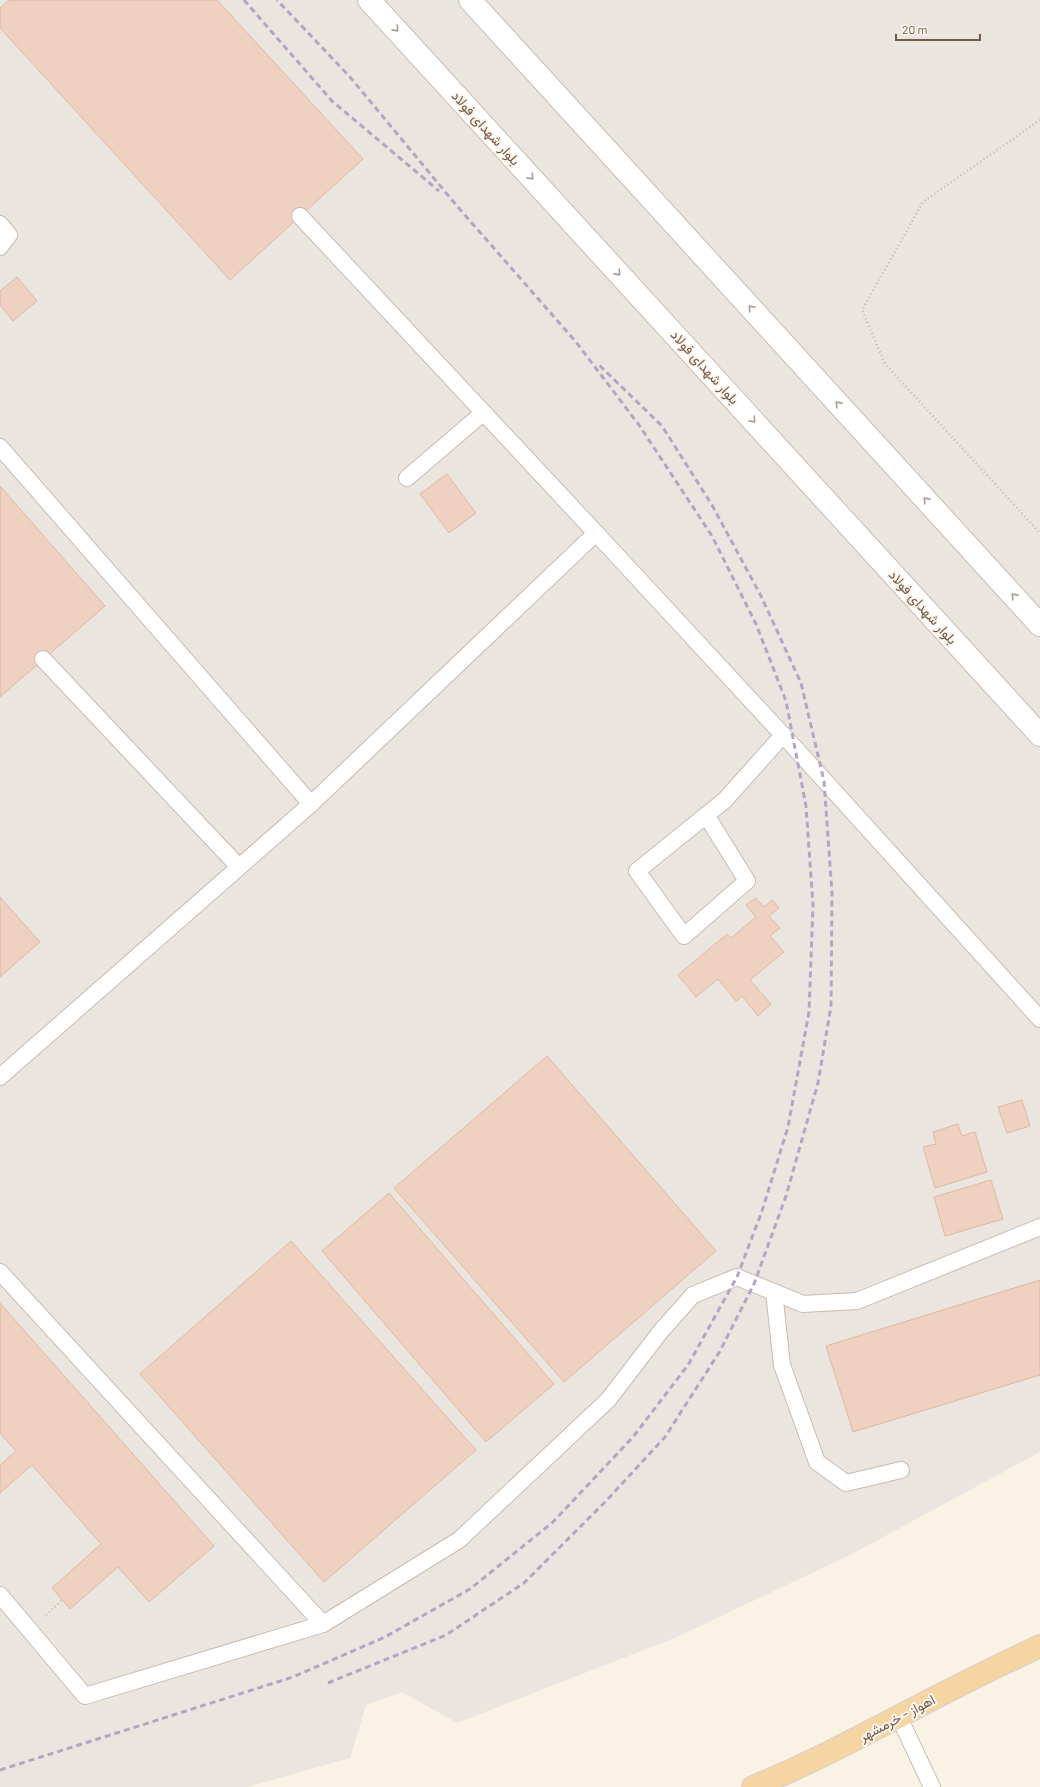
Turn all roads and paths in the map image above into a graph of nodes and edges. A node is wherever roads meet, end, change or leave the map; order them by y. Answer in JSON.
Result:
{"nodes":[{"id":1,"x":370,"y":0,"type":"edge"},
{"id":2,"x":470,"y":0,"type":"edge"},
{"id":3,"x":1040,"y":120,"type":"edge"},
{"id":4,"x":300,"y":216,"type":"dead end"},
{"id":5,"x":0,"y":224,"type":"edge"},
{"id":6,"x":0,"y":247,"type":"edge"},
{"id":7,"x":483,"y":413,"type":"junction"},
{"id":8,"x":0,"y":447,"type":"edge"},
{"id":9,"x":407,"y":478,"type":"dead end"},
{"id":10,"x":596,"y":533,"type":"junction"},
{"id":11,"x":1040,"y":533,"type":"edge"},
{"id":12,"x":1040,"y":625,"type":"edge"},
{"id":13,"x":43,"y":660,"type":"dead end"},
{"id":14,"x":782,"y":735,"type":"junction"},
{"id":15,"x":1040,"y":735,"type":"edge"},
{"id":16,"x":311,"y":804,"type":"junction"},
{"id":17,"x":706,"y":815,"type":"junction"},
{"id":18,"x":239,"y":867,"type":"junction"},
{"id":19,"x":1040,"y":1019,"type":"edge"},
{"id":20,"x":0,"y":1077,"type":"edge"},
{"id":21,"x":1040,"y":1227,"type":"edge"},
{"id":22,"x":0,"y":1272,"type":"edge"},
{"id":23,"x":774,"y":1292,"type":"junction"},
{"id":24,"x":902,"y":1470,"type":"dead end"},
{"id":25,"x":0,"y":1595,"type":"edge"},
{"id":26,"x":323,"y":1624,"type":"junction"},
{"id":27,"x":1040,"y":1646,"type":"edge"},
{"id":28,"x":899,"y":1717,"type":"junction"},
{"id":29,"x":753,"y":1787,"type":"edge"},
{"id":30,"x":932,"y":1787,"type":"edge"}],
"edges":[{"from":1,"to":15,"type":"street","name":"بلوار شهدای فولاد","one_way":true},
{"from":12,"to":2,"type":"street","one_way":true},
{"from":3,"to":11,"type":"path"},
{"from":4,"to":7,"type":"lane"},
{"from":5,"to":6,"type":"lane"},
{"from":7,"to":9,"type":"lane"},
{"from":7,"to":10,"type":"lane"},
{"from":8,"to":16,"type":"lane"},
{"from":10,"to":14,"type":"lane"},
{"from":10,"to":16,"type":"lane"},
{"from":13,"to":18,"type":"lane"},
{"from":14,"to":17,"type":"lane"},
{"from":14,"to":19,"type":"lane"},
{"from":16,"to":18,"type":"lane"},
{"from":17,"to":17,"type":"lane"},
{"from":18,"to":20,"type":"lane"},
{"from":21,"to":23,"type":"lane"},
{"from":22,"to":26,"type":"lane"},
{"from":23,"to":24,"type":"lane"},
{"from":23,"to":26,"type":"lane"},
{"from":25,"to":26,"type":"lane"},
{"from":27,"to":28,"type":"main road","name":"اهواز - خرمشهر"},
{"from":28,"to":29,"type":"main road","name":"اهواز - خرمشهر"},
{"from":28,"to":30,"type":"lane"}]}
